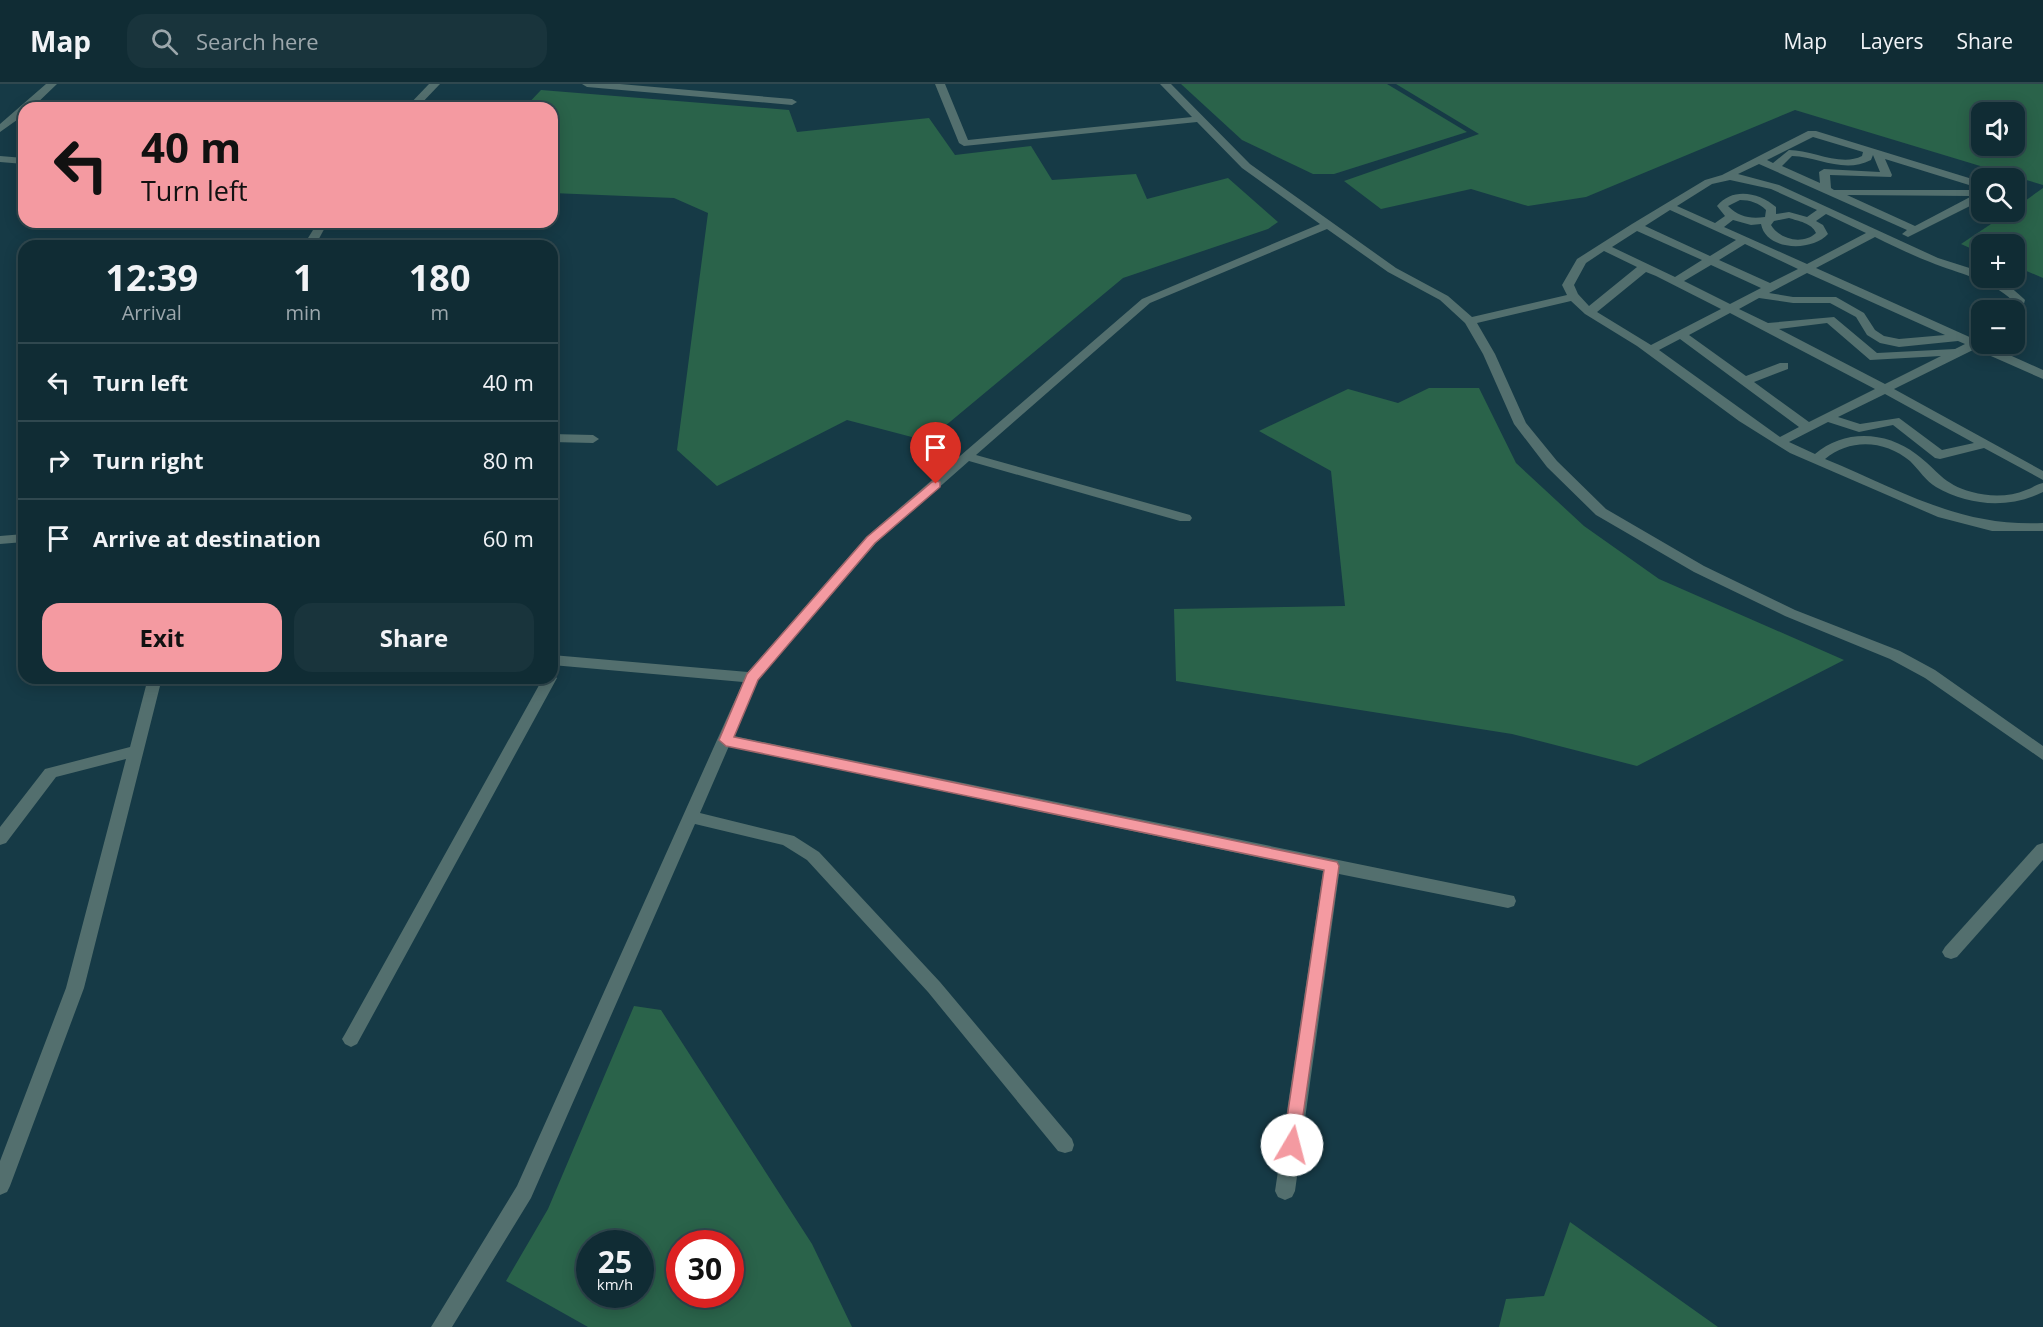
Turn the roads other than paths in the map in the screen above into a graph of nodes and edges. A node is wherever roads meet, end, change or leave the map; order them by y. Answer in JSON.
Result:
{"nodes":[{"id":1,"x":52,"y":84,"type":"edge"},
{"id":2,"x":435,"y":84,"type":"edge"},
{"id":3,"x":587,"y":84,"type":"edge"},
{"id":4,"x":940,"y":84,"type":"edge"},
{"id":5,"x":1165,"y":84,"type":"edge"},
{"id":6,"x":33,"y":102,"type":"edge"},
{"id":7,"x":417,"y":102,"type":"edge"},
{"id":8,"x":792,"y":102,"type":"dead end"},
{"id":9,"x":18,"y":115,"type":"edge"},
{"id":10,"x":1201,"y":119,"type":"junction"},
{"id":11,"x":0,"y":129,"type":"edge"},
{"id":12,"x":1873,"y":152,"type":"junction"},
{"id":13,"x":0,"y":159,"type":"edge"},
{"id":14,"x":18,"y":160,"type":"edge"},
{"id":15,"x":1759,"y":160,"type":"junction"},
{"id":16,"x":1775,"y":167,"type":"junction"},
{"id":17,"x":1725,"y":176,"type":"junction"},
{"id":18,"x":1971,"y":183,"type":"edge"},
{"id":19,"x":1828,"y":191,"type":"junction"},
{"id":20,"x":1971,"y":194,"type":"edge"},
{"id":21,"x":1971,"y":200,"type":"edge"},
{"id":22,"x":1670,"y":206,"type":"junction"},
{"id":23,"x":1825,"y":210,"type":"junction"},
{"id":24,"x":1732,"y":216,"type":"junction"},
{"id":25,"x":1770,"y":219,"type":"junction"},
{"id":26,"x":1809,"y":221,"type":"junction"},
{"id":27,"x":1329,"y":224,"type":"junction"},
{"id":28,"x":1636,"y":226,"type":"junction"},
{"id":29,"x":1716,"y":227,"type":"junction"},
{"id":30,"x":1917,"y":230,"type":"junction"},
{"id":31,"x":1875,"y":233,"type":"junction"},
{"id":32,"x":1744,"y":240,"type":"junction"},
{"id":33,"x":1894,"y":242,"type":"junction"},
{"id":34,"x":1604,"y":246,"type":"junction"},
{"id":35,"x":1710,"y":260,"type":"junction"},
{"id":36,"x":1646,"y":267,"type":"junction"},
{"id":37,"x":1806,"y":268,"type":"junction"},
{"id":38,"x":1971,"y":273,"type":"edge"},
{"id":39,"x":1676,"y":281,"type":"junction"},
{"id":40,"x":1769,"y":287,"type":"junction"},
{"id":41,"x":2006,"y":288,"type":"edge"},
{"id":42,"x":1756,"y":294,"type":"junction"},
{"id":43,"x":1572,"y":297,"type":"junction"},
{"id":44,"x":2019,"y":300,"type":"edge"},
{"id":45,"x":1730,"y":308,"type":"junction"},
{"id":46,"x":1589,"y":312,"type":"junction"},
{"id":47,"x":1470,"y":321,"type":"junction"},
{"id":48,"x":1766,"y":327,"type":"junction"},
{"id":49,"x":1680,"y":334,"type":"junction"},
{"id":50,"x":1960,"y":337,"type":"junction"},
{"id":51,"x":1971,"y":342,"type":"edge"},
{"id":52,"x":1971,"y":346,"type":"edge"},
{"id":53,"x":1650,"y":350,"type":"junction"},
{"id":54,"x":1961,"y":351,"type":"junction"},
{"id":55,"x":2008,"y":354,"type":"edge"},
{"id":56,"x":1784,"y":366,"type":"dead end"},
{"id":57,"x":2043,"y":375,"type":"edge"},
{"id":58,"x":1744,"y":381,"type":"junction"},
{"id":59,"x":1886,"y":389,"type":"junction"},
{"id":60,"x":1827,"y":418,"type":"junction"},
{"id":61,"x":1808,"y":427,"type":"junction"},
{"id":62,"x":558,"y":438,"type":"edge"},
{"id":63,"x":593,"y":439,"type":"dead end"},
{"id":64,"x":1779,"y":442,"type":"junction"},
{"id":65,"x":1986,"y":444,"type":"junction"},
{"id":66,"x":968,"y":457,"type":"junction"},
{"id":67,"x":1817,"y":459,"type":"junction"},
{"id":68,"x":2043,"y":476,"type":"edge"},
{"id":69,"x":2043,"y":487,"type":"edge"},
{"id":70,"x":1185,"y":518,"type":"dead end"},
{"id":71,"x":2043,"y":527,"type":"edge"},
{"id":72,"x":18,"y":538,"type":"edge"},
{"id":73,"x":0,"y":540,"type":"edge"},
{"id":74,"x":558,"y":660,"type":"edge"},
{"id":75,"x":752,"y":678,"type":"junction"},
{"id":76,"x":154,"y":684,"type":"edge"},
{"id":77,"x":547,"y":684,"type":"edge"},
{"id":78,"x":726,"y":740,"type":"junction"},
{"id":79,"x":136,"y":751,"type":"junction"},
{"id":80,"x":2043,"y":754,"type":"edge"},
{"id":81,"x":690,"y":817,"type":"junction"},
{"id":82,"x":0,"y":838,"type":"edge"},
{"id":83,"x":2043,"y":849,"type":"edge"},
{"id":84,"x":1332,"y":866,"type":"junction"},
{"id":85,"x":1508,"y":901,"type":"dead end"},
{"id":86,"x":1951,"y":952,"type":"dead end"},
{"id":87,"x":351,"y":1039,"type":"dead end"},
{"id":88,"x":1065,"y":1144,"type":"dead end"},
{"id":89,"x":0,"y":1186,"type":"edge"},
{"id":90,"x":1285,"y":1191,"type":"dead end"},
{"id":91,"x":441,"y":1327,"type":"edge"}],
"edges":[{"from":1,"to":6,"type":"street"},
{"from":2,"to":7,"type":"street"},
{"from":3,"to":8,"type":"street"},
{"from":4,"to":10,"type":"street"},
{"from":5,"to":10,"type":"street"},
{"from":9,"to":11,"type":"street"},
{"from":10,"to":27,"type":"street"},
{"from":12,"to":15,"type":"street"},
{"from":12,"to":16,"type":"street"},
{"from":12,"to":18,"type":"street"},
{"from":12,"to":19,"type":"street"},
{"from":13,"to":14,"type":"street"},
{"from":15,"to":16,"type":"street"},
{"from":15,"to":17,"type":"street"},
{"from":16,"to":19,"type":"street"},
{"from":17,"to":22,"type":"street"},
{"from":17,"to":23,"type":"street"},
{"from":19,"to":20,"type":"street"},
{"from":19,"to":30,"type":"street"},
{"from":21,"to":30,"type":"street"},
{"from":22,"to":28,"type":"street"},
{"from":22,"to":29,"type":"street"},
{"from":23,"to":26,"type":"street"},
{"from":23,"to":31,"type":"street"},
{"from":24,"to":25,"type":"street"},
{"from":24,"to":25,"type":"street"},
{"from":24,"to":29,"type":"street"},
{"from":25,"to":26,"type":"street"},
{"from":25,"to":26,"type":"street"},
{"from":27,"to":47,"type":"street"},
{"from":27,"to":66,"type":"street"},
{"from":28,"to":34,"type":"street"},
{"from":28,"to":35,"type":"street"},
{"from":29,"to":32,"type":"street"},
{"from":30,"to":33,"type":"street"},
{"from":31,"to":33,"type":"street"},
{"from":31,"to":37,"type":"street"},
{"from":32,"to":35,"type":"street"},
{"from":32,"to":37,"type":"street"},
{"from":33,"to":38,"type":"street"},
{"from":34,"to":36,"type":"street"},
{"from":34,"to":43,"type":"street"},
{"from":35,"to":39,"type":"street"},
{"from":35,"to":40,"type":"street"},
{"from":36,"to":39,"type":"street"},
{"from":36,"to":46,"type":"street"},
{"from":37,"to":40,"type":"street"},
{"from":37,"to":50,"type":"street"},
{"from":39,"to":45,"type":"street"},
{"from":40,"to":42,"type":"street"},
{"from":41,"to":44,"type":"street"},
{"from":42,"to":45,"type":"street"},
{"from":42,"to":50,"type":"street"},
{"from":43,"to":46,"type":"street"},
{"from":43,"to":47,"type":"street"},
{"from":45,"to":48,"type":"street"},
{"from":45,"to":49,"type":"street"},
{"from":46,"to":53,"type":"street"},
{"from":47,"to":80,"type":"street"},
{"from":48,"to":54,"type":"street"},
{"from":48,"to":59,"type":"street"},
{"from":49,"to":53,"type":"street"},
{"from":49,"to":58,"type":"street"},
{"from":50,"to":51,"type":"street"},
{"from":52,"to":54,"type":"street"},
{"from":53,"to":64,"type":"street"},
{"from":54,"to":59,"type":"street"},
{"from":55,"to":57,"type":"street"},
{"from":56,"to":58,"type":"street"},
{"from":58,"to":61,"type":"street"},
{"from":59,"to":60,"type":"street"},
{"from":59,"to":65,"type":"street"},
{"from":60,"to":61,"type":"street"},
{"from":60,"to":65,"type":"street"},
{"from":61,"to":64,"type":"street"},
{"from":62,"to":63,"type":"street"},
{"from":64,"to":67,"type":"street"},
{"from":65,"to":68,"type":"street"},
{"from":66,"to":70,"type":"street"},
{"from":66,"to":75,"type":"street"},
{"from":67,"to":69,"type":"street"},
{"from":67,"to":71,"type":"street"},
{"from":72,"to":73,"type":"street"},
{"from":74,"to":75,"type":"street"},
{"from":75,"to":78,"type":"street"},
{"from":76,"to":79,"type":"street"},
{"from":77,"to":87,"type":"street"},
{"from":78,"to":81,"type":"street"},
{"from":78,"to":84,"type":"street"},
{"from":79,"to":82,"type":"street"},
{"from":79,"to":89,"type":"street"},
{"from":81,"to":88,"type":"street"},
{"from":81,"to":91,"type":"street"},
{"from":83,"to":86,"type":"street"},
{"from":84,"to":85,"type":"street"},
{"from":84,"to":90,"type":"street"}]}
